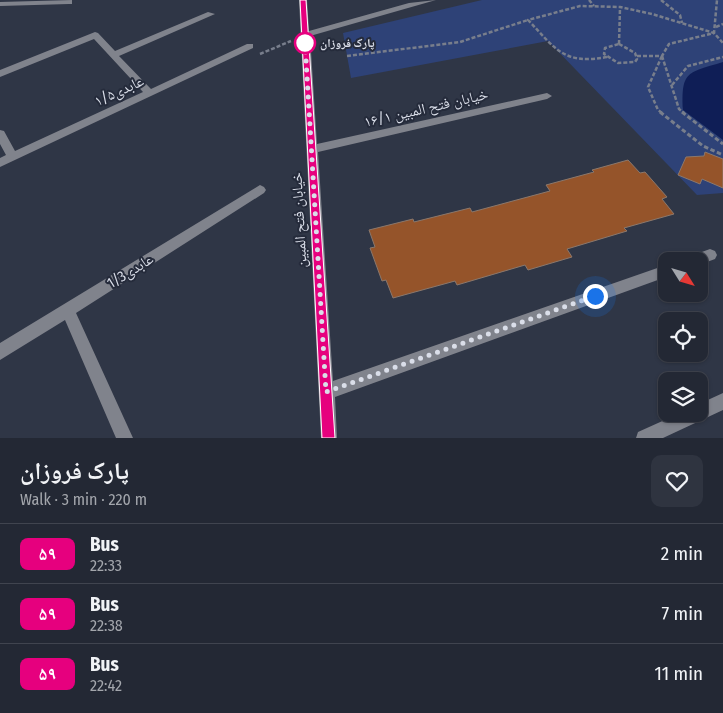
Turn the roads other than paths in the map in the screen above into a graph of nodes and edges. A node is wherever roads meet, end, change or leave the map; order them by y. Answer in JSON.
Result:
{"nodes":[{"id":1,"x":303,"y":0,"type":"edge"},
{"id":2,"x":432,"y":0,"type":"edge"},
{"id":3,"x":69,"y":2,"type":"dead end"},
{"id":4,"x":0,"y":4,"type":"edge"},
{"id":5,"x":211,"y":14,"type":"dead end"},
{"id":6,"x":305,"y":35,"type":"junction"},
{"id":7,"x":250,"y":46,"type":"road end"},
{"id":8,"x":114,"y":56,"type":"junction"},
{"id":9,"x":0,"y":74,"type":"edge"},
{"id":10,"x":149,"y":94,"type":"junction"},
{"id":11,"x":547,"y":96,"type":"dead end"},
{"id":12,"x":0,"y":134,"type":"edge"},
{"id":13,"x":311,"y":149,"type":"junction"},
{"id":14,"x":13,"y":157,"type":"junction"},
{"id":15,"x":0,"y":164,"type":"edge"},
{"id":16,"x":260,"y":190,"type":"dead end"},
{"id":17,"x":658,"y":274,"type":"edge"},
{"id":18,"x":67,"y":310,"type":"junction"},
{"id":19,"x":0,"y":352,"type":"edge"},
{"id":20,"x":326,"y":392,"type":"junction"},
{"id":21,"x":723,"y":401,"type":"edge"},
{"id":22,"x":708,"y":408,"type":"edge"},
{"id":23,"x":679,"y":422,"type":"edge"},
{"id":24,"x":125,"y":438,"type":"edge"},
{"id":25,"x":329,"y":438,"type":"edge"},
{"id":26,"x":644,"y":438,"type":"edge"}],
"edges":[{"from":1,"to":6,"type":"street","name":"خیابان فتح المبین"},
{"from":2,"to":6,"type":"street"},
{"from":3,"to":4,"type":"street"},
{"from":5,"to":8,"type":"street"},
{"from":6,"to":13,"type":"street","name":"خیابان فتح المبین"},
{"from":7,"to":10,"type":"street","name":"عابدی۱/۵"},
{"from":8,"to":9,"type":"street"},
{"from":8,"to":10,"type":"street"},
{"from":10,"to":14,"type":"street","name":"عابدی۱/۵"},
{"from":11,"to":13,"type":"street","name":"خیابان فتح المبین ۱۶/۱"},
{"from":12,"to":14,"type":"street"},
{"from":13,"to":20,"type":"street","name":"خیابان فتح المبین"},
{"from":14,"to":15,"type":"street","name":"عابدی۱/۵"},
{"from":16,"to":18,"type":"street","name":"عابدی1/3"},
{"from":17,"to":20,"type":"street"},
{"from":18,"to":19,"type":"street","name":"عابدی1/3"},
{"from":18,"to":24,"type":"street"},
{"from":20,"to":25,"type":"street","name":"خیابان فتح المبین"},
{"from":21,"to":22,"type":"street"},
{"from":23,"to":26,"type":"street"}]}
